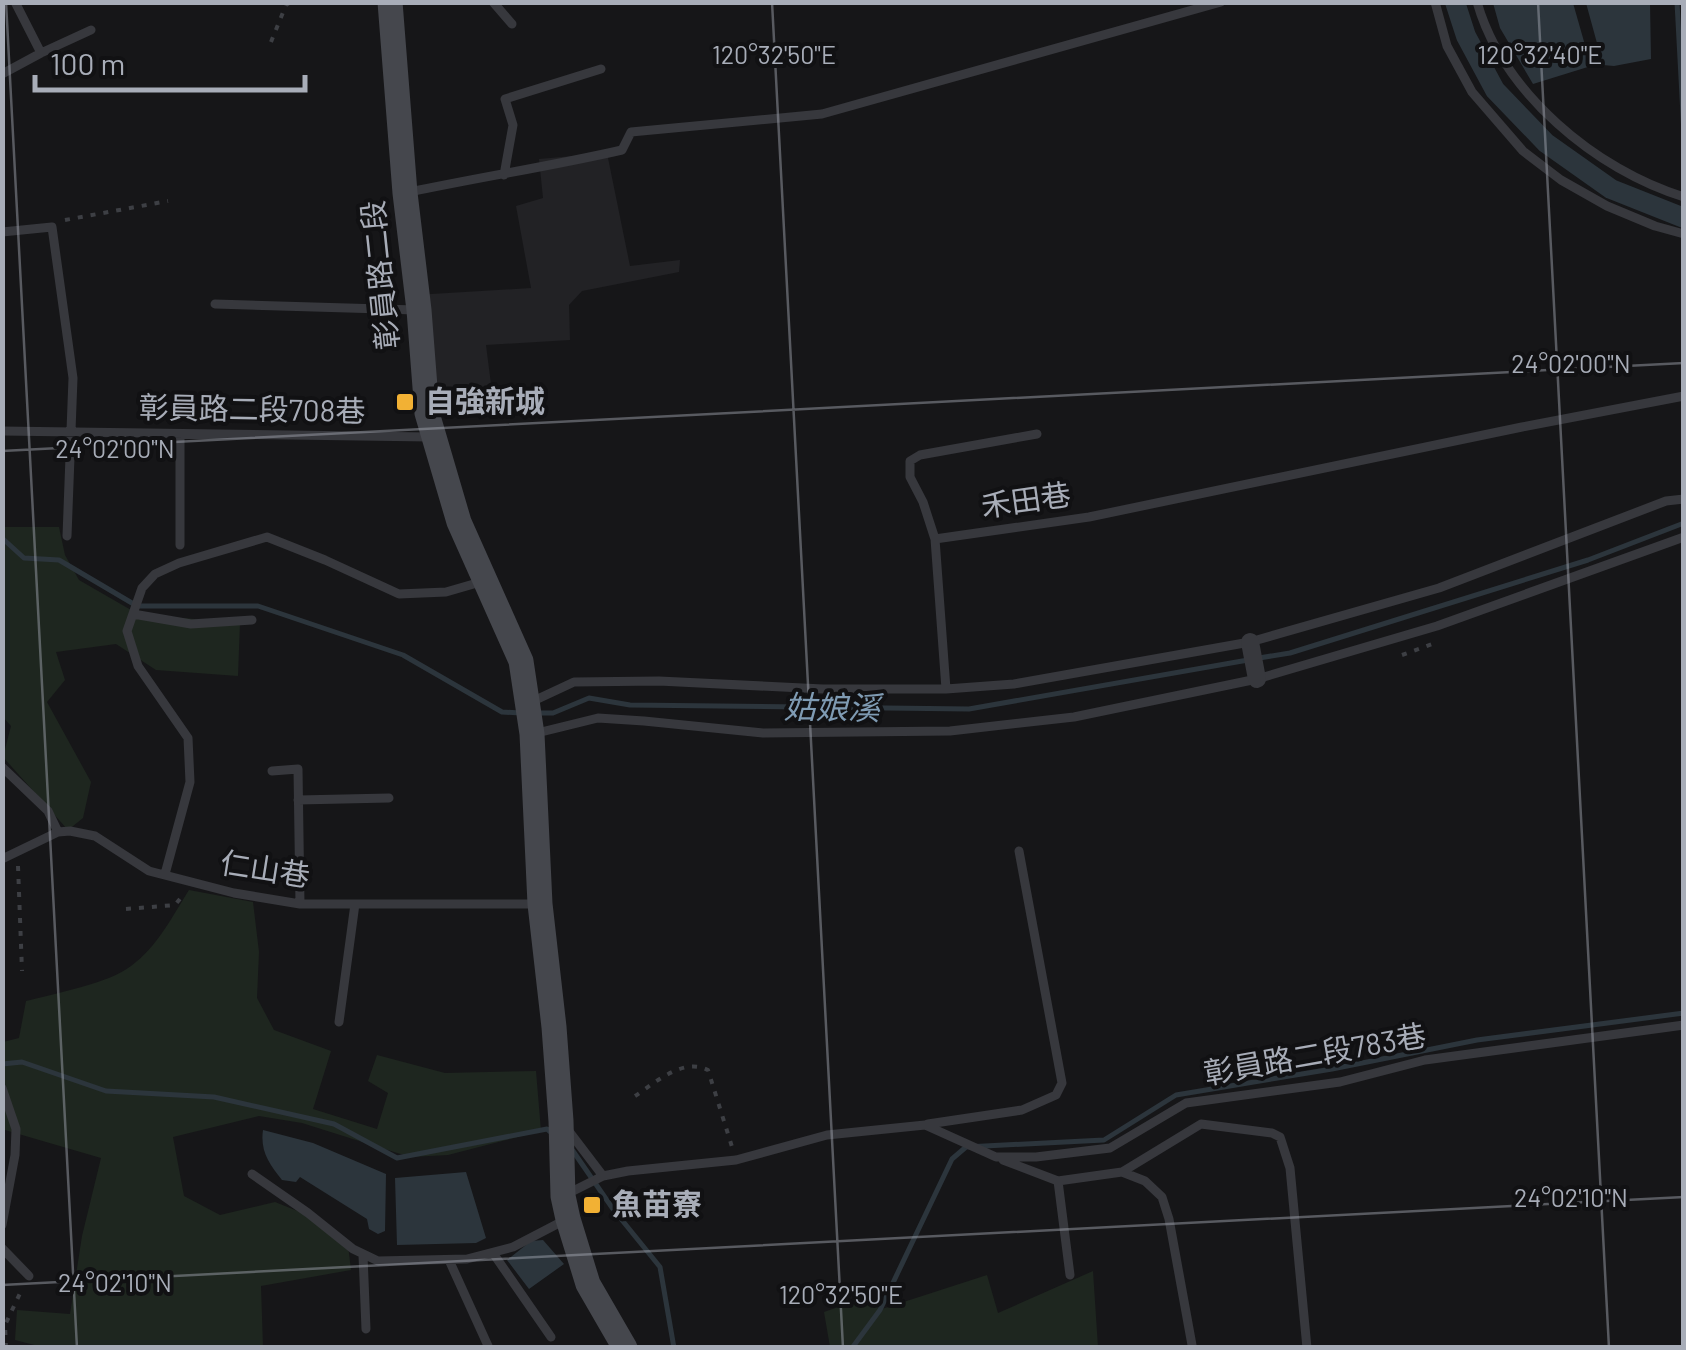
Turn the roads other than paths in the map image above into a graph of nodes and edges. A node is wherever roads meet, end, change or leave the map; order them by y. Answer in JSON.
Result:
{"nodes":[{"id":1,"x":15,"y":2,"type":"edge"},
{"id":2,"x":390,"y":2,"type":"edge"},
{"id":3,"x":493,"y":2,"type":"edge"},
{"id":4,"x":1221,"y":2,"type":"edge"},
{"id":5,"x":1435,"y":2,"type":"edge"},
{"id":6,"x":1477,"y":2,"type":"edge"},
{"id":7,"x":512,"y":24,"type":"dead end"},
{"id":8,"x":91,"y":30,"type":"dead end"},
{"id":9,"x":42,"y":54,"type":"junction"},
{"id":10,"x":602,"y":69,"type":"dead end"},
{"id":11,"x":2,"y":74,"type":"edge"},
{"id":12,"x":504,"y":175,"type":"junction"},
{"id":13,"x":405,"y":193,"type":"junction"},
{"id":14,"x":1684,"y":197,"type":"edge"},
{"id":15,"x":2,"y":232,"type":"edge"},
{"id":16,"x":1684,"y":234,"type":"edge"},
{"id":17,"x":214,"y":304,"type":"dead end"},
{"id":18,"x":419,"y":310,"type":"junction"},
{"id":19,"x":512,"y":393,"type":"dead end"},
{"id":20,"x":1684,"y":396,"type":"edge"},
{"id":21,"x":430,"y":425,"type":"junction"},
{"id":22,"x":2,"y":431,"type":"edge"},
{"id":23,"x":70,"y":432,"type":"junction"},
{"id":24,"x":1037,"y":434,"type":"dead end"},
{"id":25,"x":180,"y":435,"type":"junction"},
{"id":26,"x":1684,"y":499,"type":"edge"},
{"id":27,"x":66,"y":536,"type":"dead end"},
{"id":28,"x":1684,"y":537,"type":"edge"},
{"id":29,"x":936,"y":538,"type":"junction"},
{"id":30,"x":180,"y":546,"type":"dead end"},
{"id":31,"x":486,"y":581,"type":"junction"},
{"id":32,"x":133,"y":614,"type":"junction"},
{"id":33,"x":252,"y":620,"type":"dead end"},
{"id":34,"x":1250,"y":642,"type":"junction"},
{"id":35,"x":1256,"y":679,"type":"junction"},
{"id":36,"x":946,"y":689,"type":"junction"},
{"id":37,"x":528,"y":702,"type":"junction"},
{"id":38,"x":532,"y":734,"type":"junction"},
{"id":39,"x":2,"y":767,"type":"edge"},
{"id":40,"x":272,"y":771,"type":"dead end"},
{"id":41,"x":389,"y":798,"type":"dead end"},
{"id":42,"x":298,"y":800,"type":"junction"},
{"id":43,"x":58,"y":832,"type":"junction"},
{"id":44,"x":1018,"y":851,"type":"dead end"},
{"id":45,"x":2,"y":859,"type":"edge"},
{"id":46,"x":165,"y":874,"type":"junction"},
{"id":47,"x":300,"y":904,"type":"junction"},
{"id":48,"x":354,"y":904,"type":"junction"},
{"id":49,"x":540,"y":904,"type":"junction"},
{"id":50,"x":339,"y":1022,"type":"dead end"},
{"id":51,"x":1684,"y":1024,"type":"edge"},
{"id":52,"x":2,"y":1088,"type":"edge"},
{"id":53,"x":925,"y":1125,"type":"junction"},
{"id":54,"x":562,"y":1138,"type":"junction"},
{"id":55,"x":996,"y":1157,"type":"junction"},
{"id":56,"x":1122,"y":1172,"type":"junction"},
{"id":57,"x":252,"y":1174,"type":"dead end"},
{"id":58,"x":603,"y":1176,"type":"junction"},
{"id":59,"x":1058,"y":1180,"type":"junction"},
{"id":60,"x":566,"y":1207,"type":"junction"},
{"id":61,"x":2,"y":1224,"type":"edge"},
{"id":62,"x":2,"y":1248,"type":"edge"},
{"id":63,"x":492,"y":1252,"type":"junction"},
{"id":64,"x":363,"y":1256,"type":"junction"},
{"id":65,"x":448,"y":1260,"type":"junction"},
{"id":66,"x":1070,"y":1275,"type":"dead end"},
{"id":67,"x":29,"y":1276,"type":"road end"},
{"id":68,"x":366,"y":1330,"type":"dead end"},
{"id":69,"x":551,"y":1336,"type":"dead end"},
{"id":70,"x":1192,"y":1345,"type":"dead end"},
{"id":71,"x":489,"y":1348,"type":"edge"},
{"id":72,"x":625,"y":1348,"type":"edge"},
{"id":73,"x":1307,"y":1348,"type":"edge"}],
"edges":[{"from":1,"to":9,"type":"lane"},
{"from":2,"to":13,"type":"main road","name":"彰員路二段"},
{"from":3,"to":7,"type":"lane"},
{"from":4,"to":12,"type":"lane"},
{"from":5,"to":16,"type":"lane"},
{"from":6,"to":14,"type":"lane"},
{"from":8,"to":9,"type":"lane"},
{"from":9,"to":11,"type":"lane"},
{"from":10,"to":12,"type":"lane"},
{"from":12,"to":13,"type":"lane"},
{"from":13,"to":18,"type":"main road","name":"彰員路二段"},
{"from":15,"to":23,"type":"lane"},
{"from":17,"to":18,"type":"lane"},
{"from":18,"to":21,"type":"main road","name":"彰員路二段"},
{"from":19,"to":21,"type":"lane","name":"彰員路二段708巷"},
{"from":20,"to":29,"type":"lane","name":"禾田巷"},
{"from":21,"to":25,"type":"lane","name":"彰員路二段708巷"},
{"from":21,"to":31,"type":"main road","name":"彰員路二段"},
{"from":22,"to":23,"type":"lane","name":"彰員路二段708巷"},
{"from":23,"to":25,"type":"lane","name":"彰員路二段708巷"},
{"from":23,"to":27,"type":"lane"},
{"from":24,"to":29,"type":"lane"},
{"from":25,"to":30,"type":"lane"},
{"from":26,"to":34,"type":"lane"},
{"from":28,"to":35,"type":"lane"},
{"from":29,"to":36,"type":"lane"},
{"from":31,"to":32,"type":"lane"},
{"from":31,"to":37,"type":"main road","name":"彰員路二段"},
{"from":32,"to":33,"type":"lane"},
{"from":32,"to":46,"type":"lane"},
{"from":34,"to":35,"type":"street"},
{"from":34,"to":36,"type":"lane"},
{"from":35,"to":38,"type":"lane"},
{"from":36,"to":37,"type":"lane"},
{"from":37,"to":38,"type":"main road","name":"彰員路二段"},
{"from":38,"to":49,"type":"main road"},
{"from":39,"to":43,"type":"lane"},
{"from":40,"to":42,"type":"lane"},
{"from":41,"to":42,"type":"lane"},
{"from":42,"to":47,"type":"lane"},
{"from":43,"to":45,"type":"lane"},
{"from":43,"to":46,"type":"lane","name":"仁山巷"},
{"from":44,"to":53,"type":"lane"},
{"from":46,"to":47,"type":"lane","name":"仁山巷"},
{"from":47,"to":48,"type":"lane","name":"仁山巷"},
{"from":48,"to":49,"type":"lane","name":"仁山巷"},
{"from":48,"to":50,"type":"lane"},
{"from":49,"to":54,"type":"main road"},
{"from":51,"to":55,"type":"lane","name":"彰員路二段783巷"},
{"from":52,"to":61,"type":"lane"},
{"from":53,"to":55,"type":"lane","name":"彰員路二段783巷"},
{"from":53,"to":58,"type":"lane"},
{"from":54,"to":58,"type":"lane"},
{"from":54,"to":60,"type":"main road"},
{"from":55,"to":59,"type":"lane"},
{"from":56,"to":59,"type":"lane"},
{"from":56,"to":70,"type":"lane"},
{"from":56,"to":73,"type":"lane"},
{"from":57,"to":64,"type":"lane"},
{"from":58,"to":60,"type":"lane"},
{"from":59,"to":66,"type":"lane"},
{"from":60,"to":63,"type":"lane"},
{"from":60,"to":72,"type":"main road"},
{"from":62,"to":67,"type":"lane"},
{"from":63,"to":65,"type":"lane"},
{"from":63,"to":69,"type":"lane"},
{"from":64,"to":65,"type":"lane"},
{"from":64,"to":68,"type":"lane"},
{"from":65,"to":71,"type":"lane"}]}
